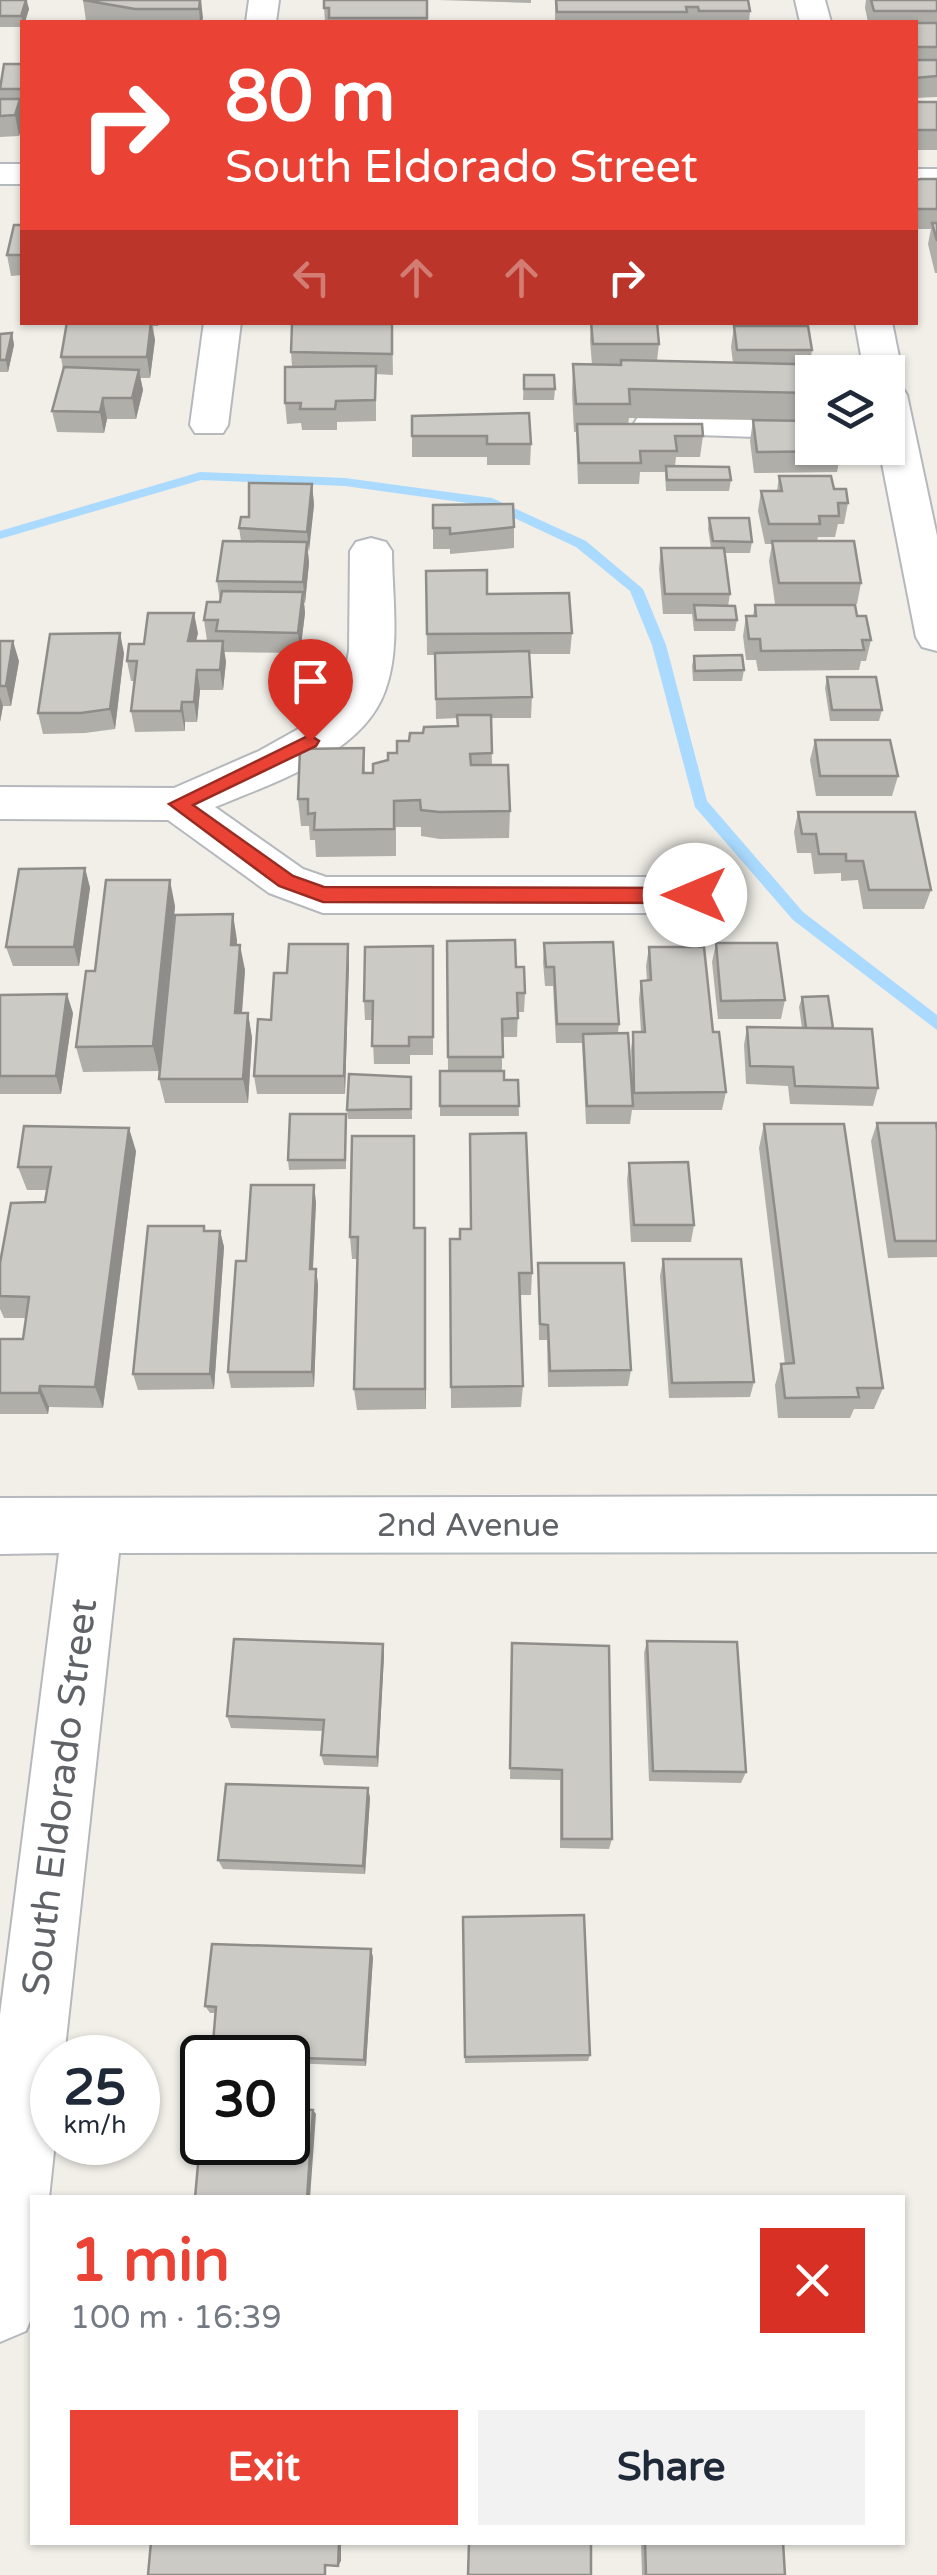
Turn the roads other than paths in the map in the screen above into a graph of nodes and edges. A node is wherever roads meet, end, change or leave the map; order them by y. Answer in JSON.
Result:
{"nodes":[{"id":1,"x":222,"y":325,"type":"edge"},
{"id":2,"x":873,"y":325,"type":"edge"},
{"id":3,"x":879,"y":355,"type":"edge"},
{"id":4,"x":652,"y":425,"type":"edge"},
{"id":5,"x":210,"y":426,"type":"dead end"},
{"id":6,"x":795,"y":427,"type":"edge"},
{"id":7,"x":900,"y":465,"type":"edge"},
{"id":8,"x":371,"y":550,"type":"dead end"},
{"id":9,"x":937,"y":637,"type":"edge"},
{"id":10,"x":0,"y":804,"type":"edge"},
{"id":11,"x":178,"y":804,"type":"junction"},
{"id":12,"x":695,"y":895,"type":"dead end"},
{"id":13,"x":937,"y":1524,"type":"edge"},
{"id":14,"x":0,"y":1526,"type":"edge"},
{"id":15,"x":92,"y":1528,"type":"junction"},
{"id":16,"x":0,"y":2305,"type":"edge"}],
"edges":[{"from":1,"to":5,"type":"street"},
{"from":2,"to":3,"type":"street"},
{"from":4,"to":6,"type":"street"},
{"from":7,"to":9,"type":"street"},
{"from":8,"to":11,"type":"street"},
{"from":10,"to":11,"type":"street"},
{"from":11,"to":12,"type":"street"},
{"from":13,"to":15,"type":"street","name":"2nd Avenue"},
{"from":14,"to":15,"type":"street","name":"2nd Avenue"},
{"from":15,"to":16,"type":"street","name":"South Eldorado Street"}]}
